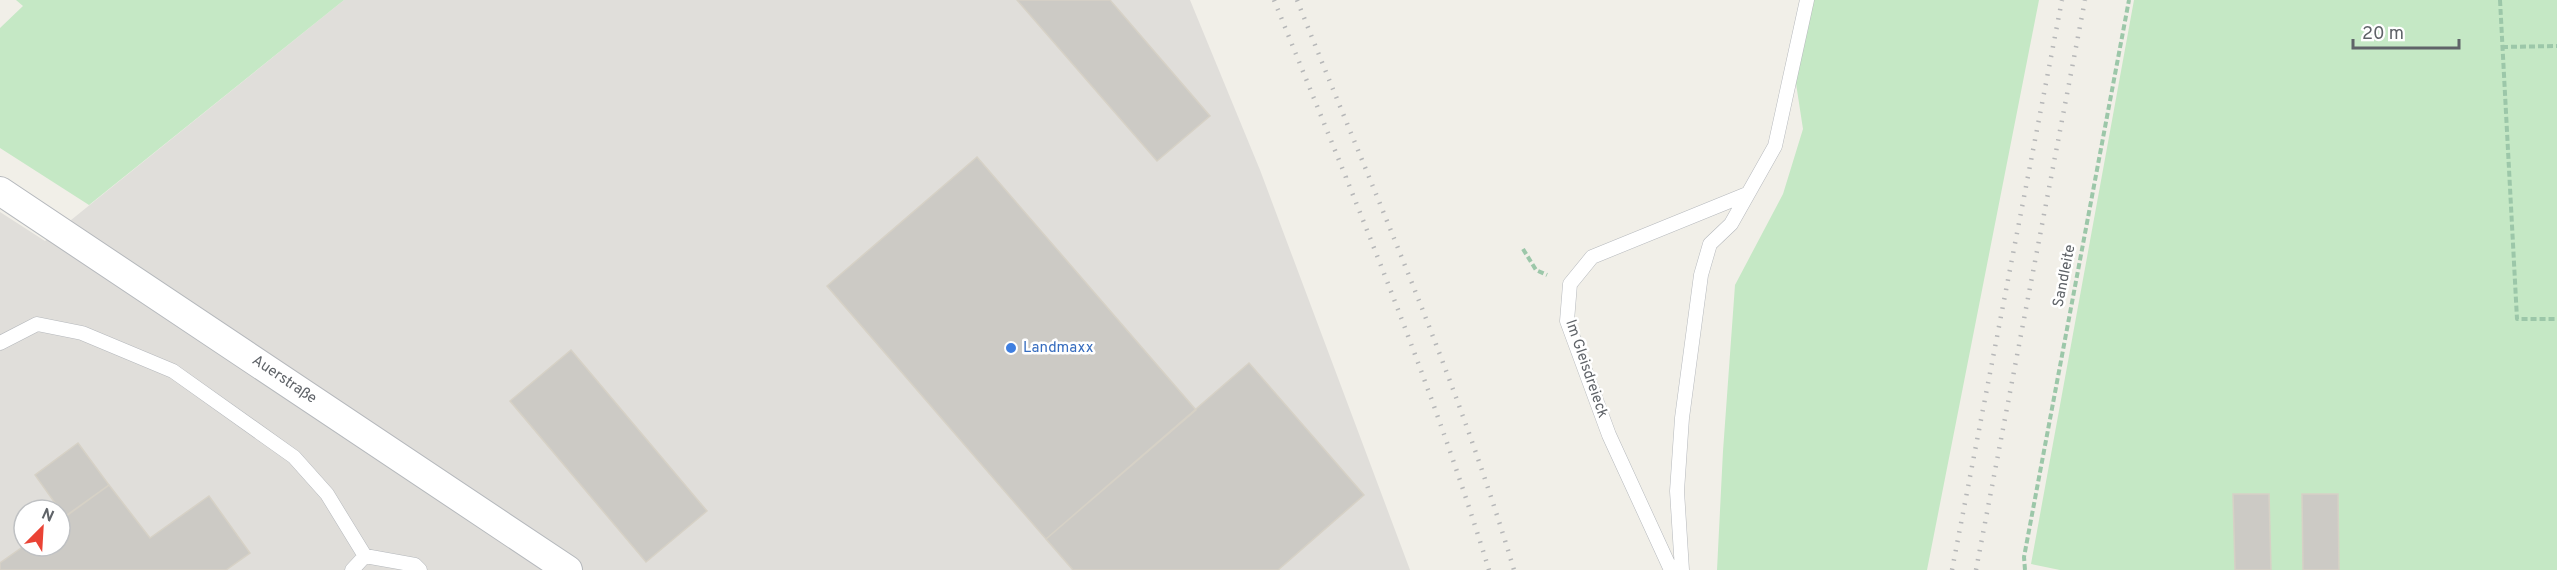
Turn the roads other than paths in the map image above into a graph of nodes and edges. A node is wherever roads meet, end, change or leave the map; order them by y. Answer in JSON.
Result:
{"nodes":[{"id":1,"x":1807,"y":0,"type":"edge"},
{"id":2,"x":0,"y":191,"type":"edge"},
{"id":3,"x":1747,"y":194,"type":"junction"},
{"id":4,"x":0,"y":343,"type":"edge"},
{"id":5,"x":365,"y":555,"type":"junction"},
{"id":6,"x":352,"y":570,"type":"edge"},
{"id":7,"x":420,"y":570,"type":"edge"},
{"id":8,"x":568,"y":570,"type":"edge"},
{"id":9,"x":1671,"y":570,"type":"edge"},
{"id":10,"x":1682,"y":570,"type":"edge"}],
"edges":[{"from":1,"to":3,"type":"lane"},
{"from":2,"to":8,"type":"street","name":"Auerstraße"},
{"from":3,"to":9,"type":"lane","name":"Im Gleisdreieck"},
{"from":3,"to":10,"type":"lane"},
{"from":4,"to":5,"type":"lane"},
{"from":5,"to":6,"type":"lane"},
{"from":5,"to":7,"type":"lane"}]}
